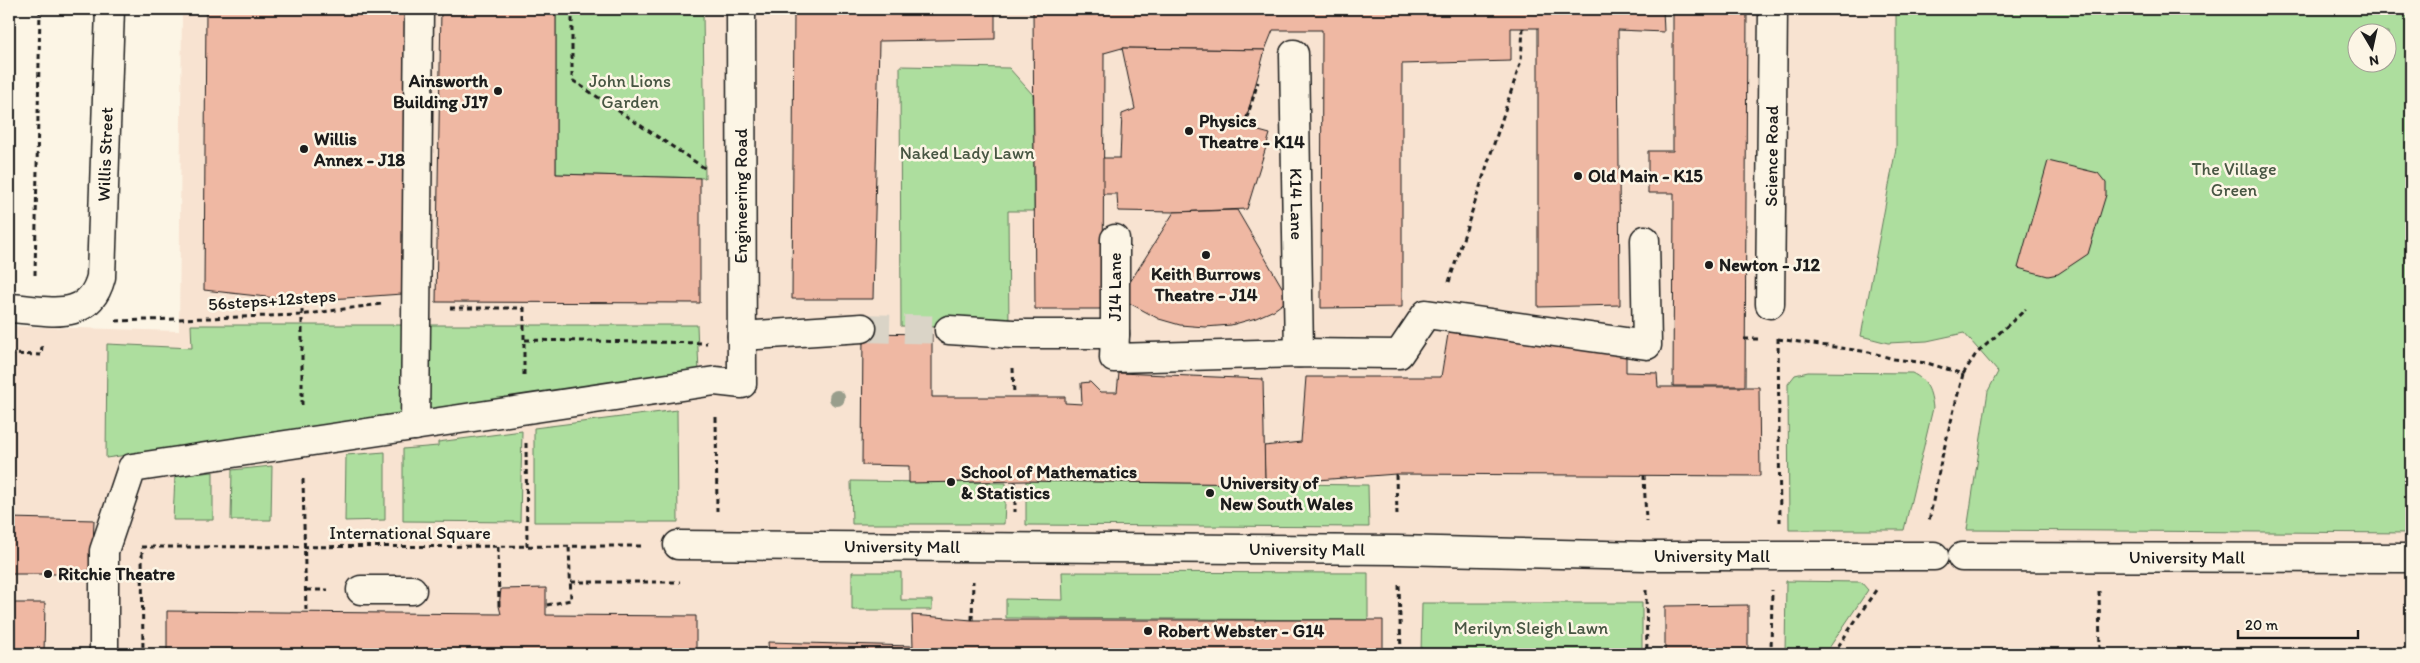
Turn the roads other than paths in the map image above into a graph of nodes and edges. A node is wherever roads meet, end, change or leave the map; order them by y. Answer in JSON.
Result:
{"nodes":[{"id":1,"x":110,"y":9,"type":"edge"},
{"id":2,"x":419,"y":9,"type":"edge"},
{"id":3,"x":741,"y":9,"type":"edge"},
{"id":4,"x":1773,"y":9,"type":"edge"},
{"id":5,"x":1294,"y":54,"type":"dead end"},
{"id":6,"x":1116,"y":240,"type":"dead end"},
{"id":7,"x":1645,"y":240,"type":"dead end"},
{"id":8,"x":1770,"y":304,"type":"road end"},
{"id":9,"x":9,"y":308,"type":"edge"},
{"id":10,"x":862,"y":328,"type":"tunnel mouth"},
{"id":11,"x":949,"y":330,"type":"tunnel mouth"},
{"id":12,"x":1115,"y":334,"type":"junction"},
{"id":13,"x":742,"y":336,"type":"junction"},
{"id":14,"x":1299,"y":353,"type":"junction"},
{"id":15,"x":415,"y":426,"type":"junction"},
{"id":16,"x":678,"y":545,"type":"road end"},
{"id":17,"x":1934,"y":556,"type":"dead end"},
{"id":18,"x":1962,"y":557,"type":"road end"},
{"id":19,"x":2411,"y":558,"type":"edge"},
{"id":20,"x":361,"y":590,"type":"dead end"},
{"id":21,"x":412,"y":590,"type":"dead end"},
{"id":22,"x":104,"y":654,"type":"edge"}],
"edges":[{"from":1,"to":9,"type":"street","name":"Willis Street"},
{"from":2,"to":15,"type":"street"},
{"from":3,"to":13,"type":"street","name":"Engineering Road"},
{"from":4,"to":8,"type":"street","name":"Science Road"},
{"from":5,"to":14,"type":"street","name":"K14 Lane"},
{"from":6,"to":12,"type":"street","name":"J14 Lane"},
{"from":7,"to":14,"type":"street"},
{"from":10,"to":13,"type":"street"},
{"from":11,"to":12,"type":"street"},
{"from":12,"to":14,"type":"street","name":"J14 Lane"},
{"from":13,"to":15,"type":"street","name":"Engineering Road"},
{"from":15,"to":22,"type":"street"},
{"from":16,"to":17,"type":"street","name":"University Mall"},
{"from":18,"to":19,"type":"street","name":"University Mall"},
{"from":20,"to":21,"type":"street"}]}
